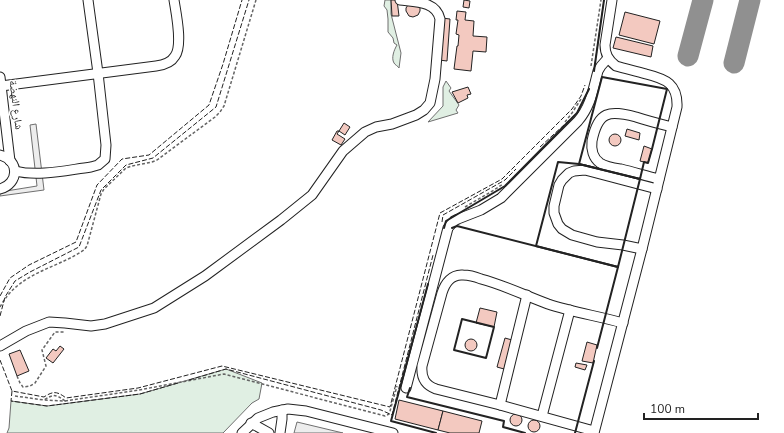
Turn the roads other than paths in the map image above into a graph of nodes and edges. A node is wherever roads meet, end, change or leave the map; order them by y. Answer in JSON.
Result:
{"nodes":[{"id":1,"x":88,"y":0,"type":"edge"},
{"id":2,"x":174,"y":0,"type":"edge"},
{"id":3,"x":400,"y":0,"type":"edge"},
{"id":4,"x":612,"y":0,"type":"edge"},
{"id":5,"x":608,"y":58,"type":"junction"},
{"id":6,"x":98,"y":73,"type":"junction"},
{"id":7,"x":1,"y":81,"type":"edge"},
{"id":8,"x":672,"y":127,"type":"junction"},
{"id":9,"x":0,"y":155,"type":"edge"},
{"id":10,"x":10,"y":161,"type":"junction"},
{"id":11,"x":15,"y":171,"type":"junction"},
{"id":12,"x":637,"y":173,"type":"junction"},
{"id":13,"x":659,"y":179,"type":"junction"},
{"id":14,"x":634,"y":183,"type":"junction"},
{"id":15,"x":0,"y":189,"type":"edge"},
{"id":16,"x":657,"y":189,"type":"junction"},
{"id":17,"x":642,"y":249,"type":"junction"},
{"id":18,"x":527,"y":295,"type":"junction"},
{"id":19,"x":570,"y":310,"type":"junction"},
{"id":20,"x":623,"y":322,"type":"junction"},
{"id":21,"x":0,"y":346,"type":"edge"},
{"id":22,"x":406,"y":388,"type":"dead end"},
{"id":23,"x":500,"y":405,"type":"junction"},
{"id":24,"x":282,"y":410,"type":"junction"},
{"id":25,"x":542,"y":416,"type":"junction"},
{"id":26,"x":251,"y":424,"type":"junction"},
{"id":27,"x":594,"y":432,"type":"edge"},
{"id":28,"x":242,"y":433,"type":"edge"},
{"id":29,"x":269,"y":433,"type":"edge"},
{"id":30,"x":280,"y":433,"type":"edge"},
{"id":31,"x":393,"y":433,"type":"edge"}],
"edges":[{"from":1,"to":6,"type":"street"},
{"from":2,"to":6,"type":"street"},
{"from":3,"to":21,"type":"street"},
{"from":4,"to":5,"type":"street"},
{"from":5,"to":8,"type":"street"},
{"from":5,"to":22,"type":"street"},
{"from":6,"to":7,"type":"street"},
{"from":6,"to":11,"type":"street"},
{"from":7,"to":10,"type":"street","name":"شارع النهضة"},
{"from":8,"to":12,"type":"street"},
{"from":8,"to":13,"type":"street"},
{"from":9,"to":10,"type":"street"},
{"from":10,"to":11,"type":"street"},
{"from":11,"to":15,"type":"street"},
{"from":12,"to":13,"type":"street"},
{"from":12,"to":14,"type":"street"},
{"from":13,"to":16,"type":"street"},
{"from":14,"to":16,"type":"street"},
{"from":14,"to":17,"type":"street"},
{"from":16,"to":17,"type":"street"},
{"from":17,"to":20,"type":"street"},
{"from":18,"to":19,"type":"street"},
{"from":18,"to":23,"type":"street"},
{"from":18,"to":23,"type":"street"},
{"from":19,"to":20,"type":"street"},
{"from":19,"to":25,"type":"street"},
{"from":20,"to":27,"type":"street"},
{"from":23,"to":25,"type":"street"},
{"from":24,"to":26,"type":"street"},
{"from":24,"to":30,"type":"street"},
{"from":24,"to":31,"type":"street"},
{"from":25,"to":27,"type":"street"},
{"from":26,"to":28,"type":"street"},
{"from":26,"to":29,"type":"street"}]}
